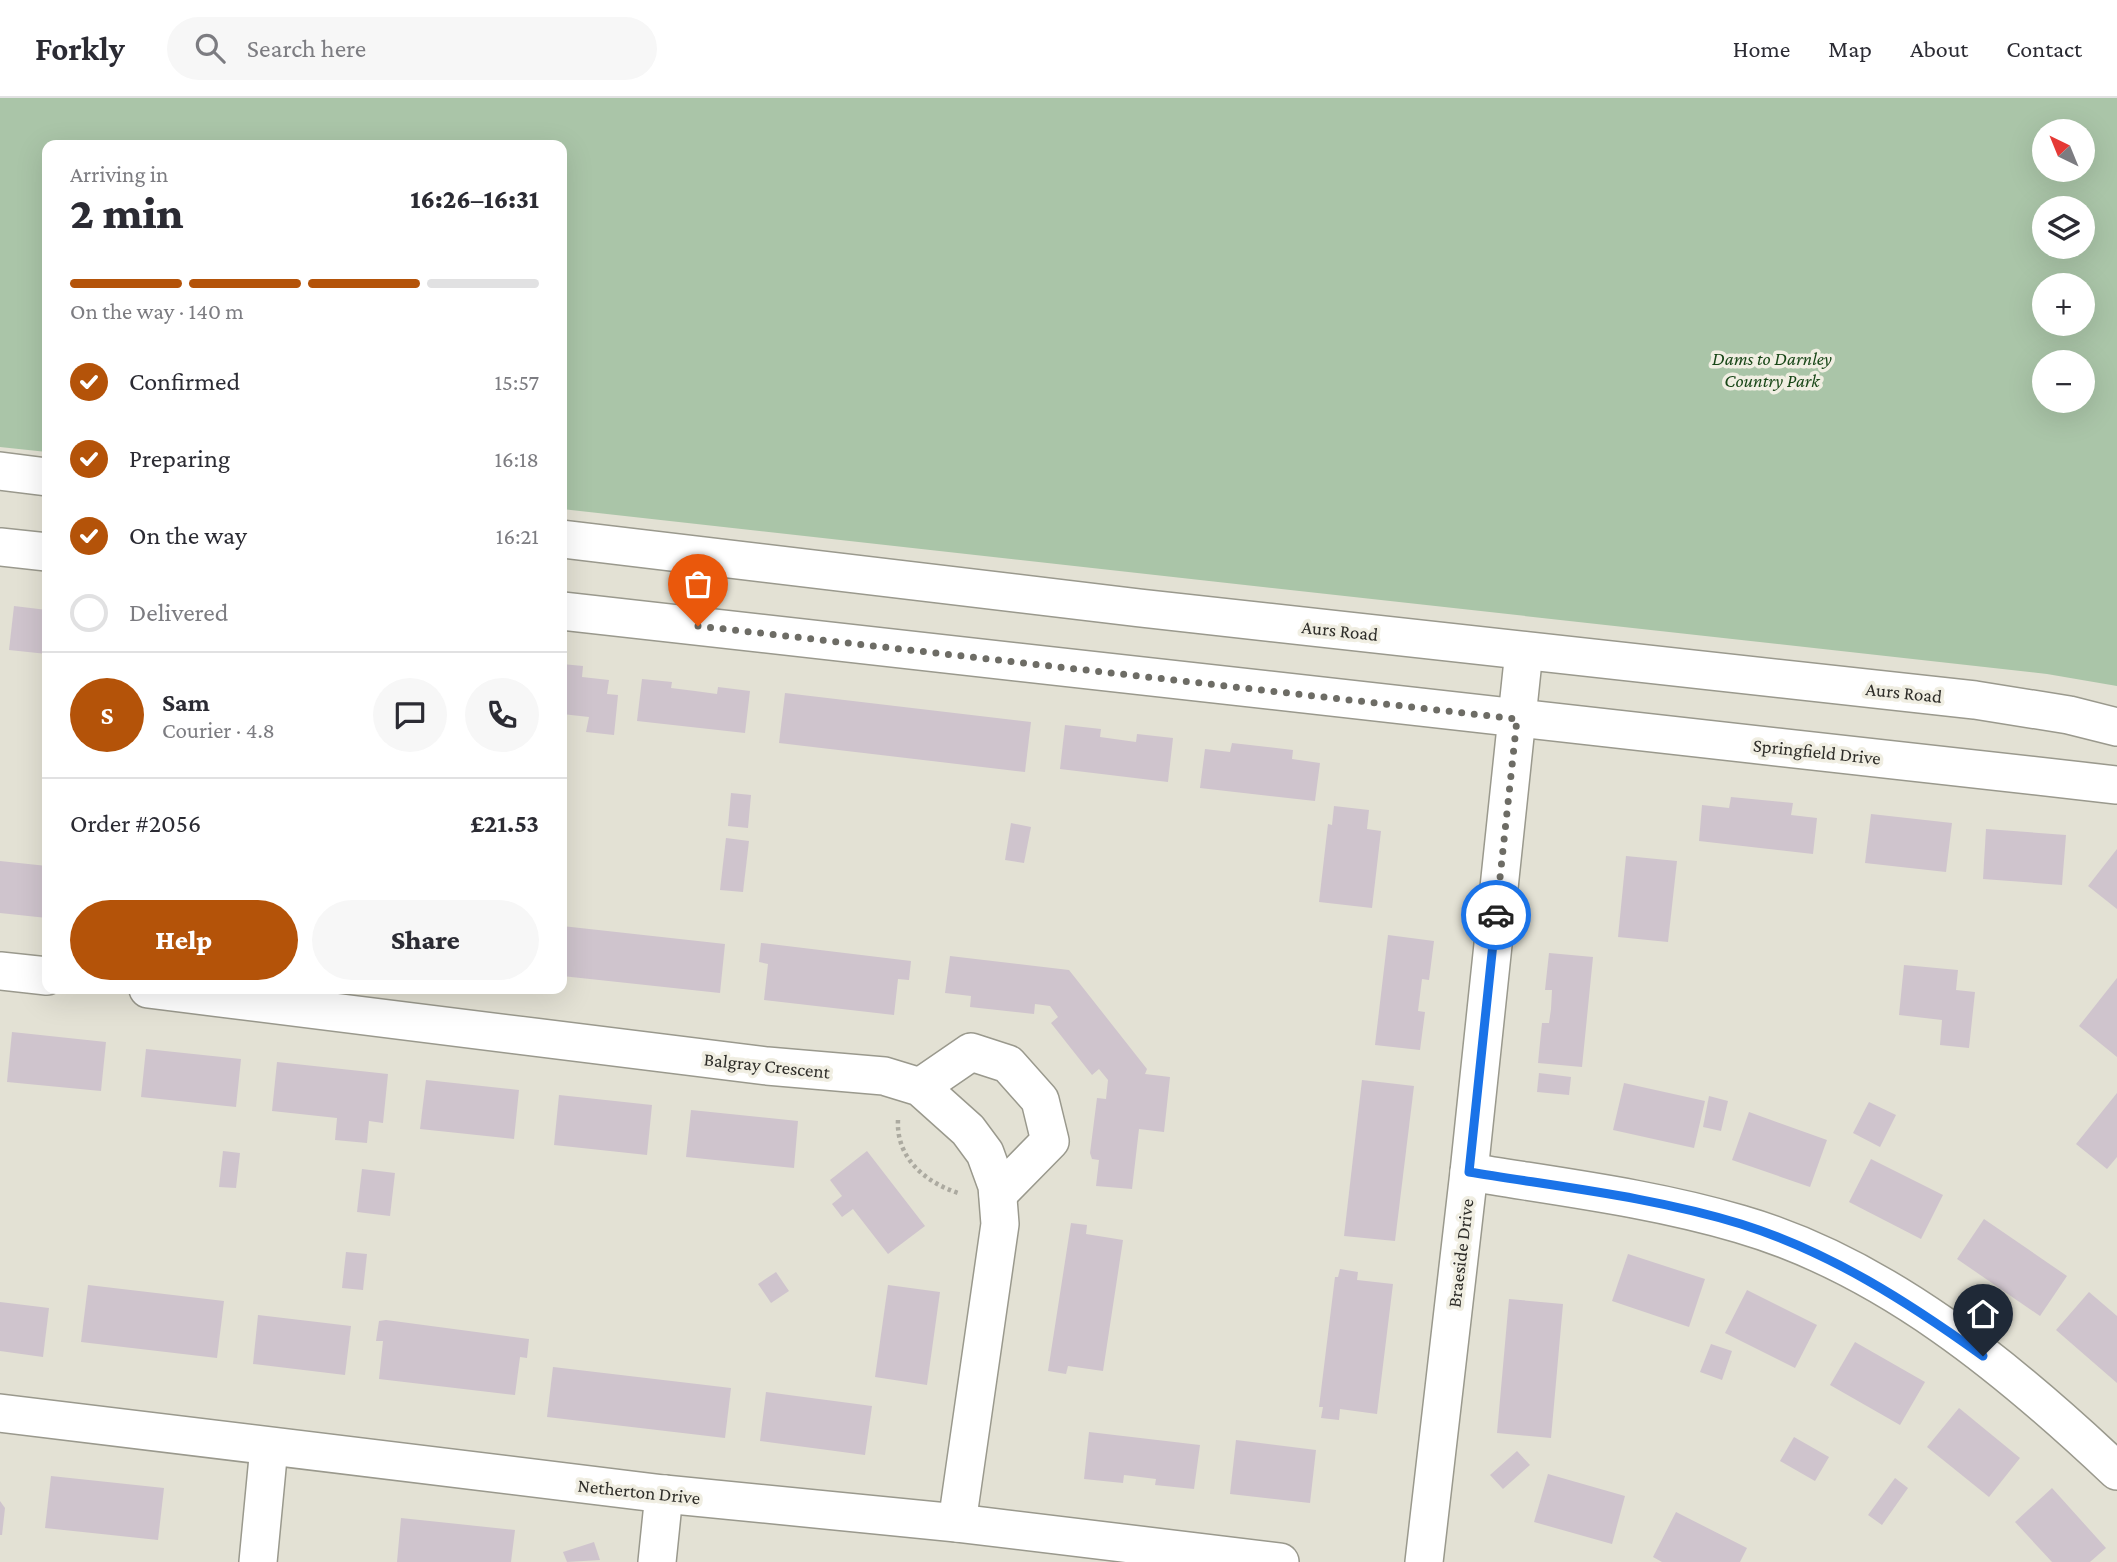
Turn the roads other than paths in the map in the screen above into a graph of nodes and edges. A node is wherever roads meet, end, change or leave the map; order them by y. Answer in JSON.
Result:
{"nodes":[{"id":1,"x":0,"y":471,"type":"edge"},
{"id":2,"x":42,"y":476,"type":"edge"},
{"id":3,"x":567,"y":540,"type":"edge"},
{"id":4,"x":0,"y":547,"type":"edge"},
{"id":5,"x":42,"y":551,"type":"edge"},
{"id":6,"x":567,"y":612,"type":"edge"},
{"id":7,"x":1524,"y":651,"type":"junction"},
{"id":8,"x":1517,"y":719,"type":"junction"},
{"id":9,"x":2117,"y":727,"type":"edge"},
{"id":10,"x":2117,"y":785,"type":"edge"},
{"id":11,"x":0,"y":971,"type":"edge"},
{"id":12,"x":42,"y":975,"type":"edge"},
{"id":13,"x":233,"y":994,"type":"edge"},
{"id":14,"x":336,"y":1000,"type":"edge"},
{"id":15,"x":910,"y":1084,"type":"junction"},
{"id":16,"x":1469,"y":1172,"type":"junction"},
{"id":17,"x":998,"y":1199,"type":"junction"},
{"id":18,"x":0,"y":1413,"type":"edge"},
{"id":19,"x":269,"y":1447,"type":"junction"},
{"id":20,"x":2117,"y":1471,"type":"edge"},
{"id":21,"x":664,"y":1494,"type":"junction"},
{"id":22,"x":957,"y":1523,"type":"junction"},
{"id":23,"x":258,"y":1562,"type":"edge"},
{"id":24,"x":657,"y":1562,"type":"edge"},
{"id":25,"x":1280,"y":1562,"type":"edge"},
{"id":26,"x":1424,"y":1562,"type":"edge"}],
"edges":[{"from":1,"to":2,"type":"street"},
{"from":3,"to":7,"type":"street","name":"Aurs Road"},
{"from":4,"to":5,"type":"street"},
{"from":6,"to":8,"type":"street"},
{"from":7,"to":8,"type":"street","name":"Braeside Drive"},
{"from":7,"to":9,"type":"street","name":"Aurs Road"},
{"from":8,"to":10,"type":"street","name":"Springfield Drive"},
{"from":8,"to":16,"type":"street","name":"Braeside Drive"},
{"from":11,"to":12,"type":"street"},
{"from":13,"to":14,"type":"street","name":"Balgray Crescent"},
{"from":14,"to":15,"type":"street","name":"Balgray Crescent"},
{"from":15,"to":17,"type":"street"},
{"from":15,"to":17,"type":"street"},
{"from":16,"to":20,"type":"street"},
{"from":16,"to":26,"type":"street","name":"Braeside Drive"},
{"from":17,"to":22,"type":"street"},
{"from":18,"to":19,"type":"street","name":"Netherton Drive"},
{"from":19,"to":21,"type":"street","name":"Netherton Drive"},
{"from":19,"to":23,"type":"street"},
{"from":21,"to":22,"type":"street","name":"Netherton Drive"},
{"from":21,"to":24,"type":"street"},
{"from":22,"to":25,"type":"street","name":"Netherton Drive"}]}
